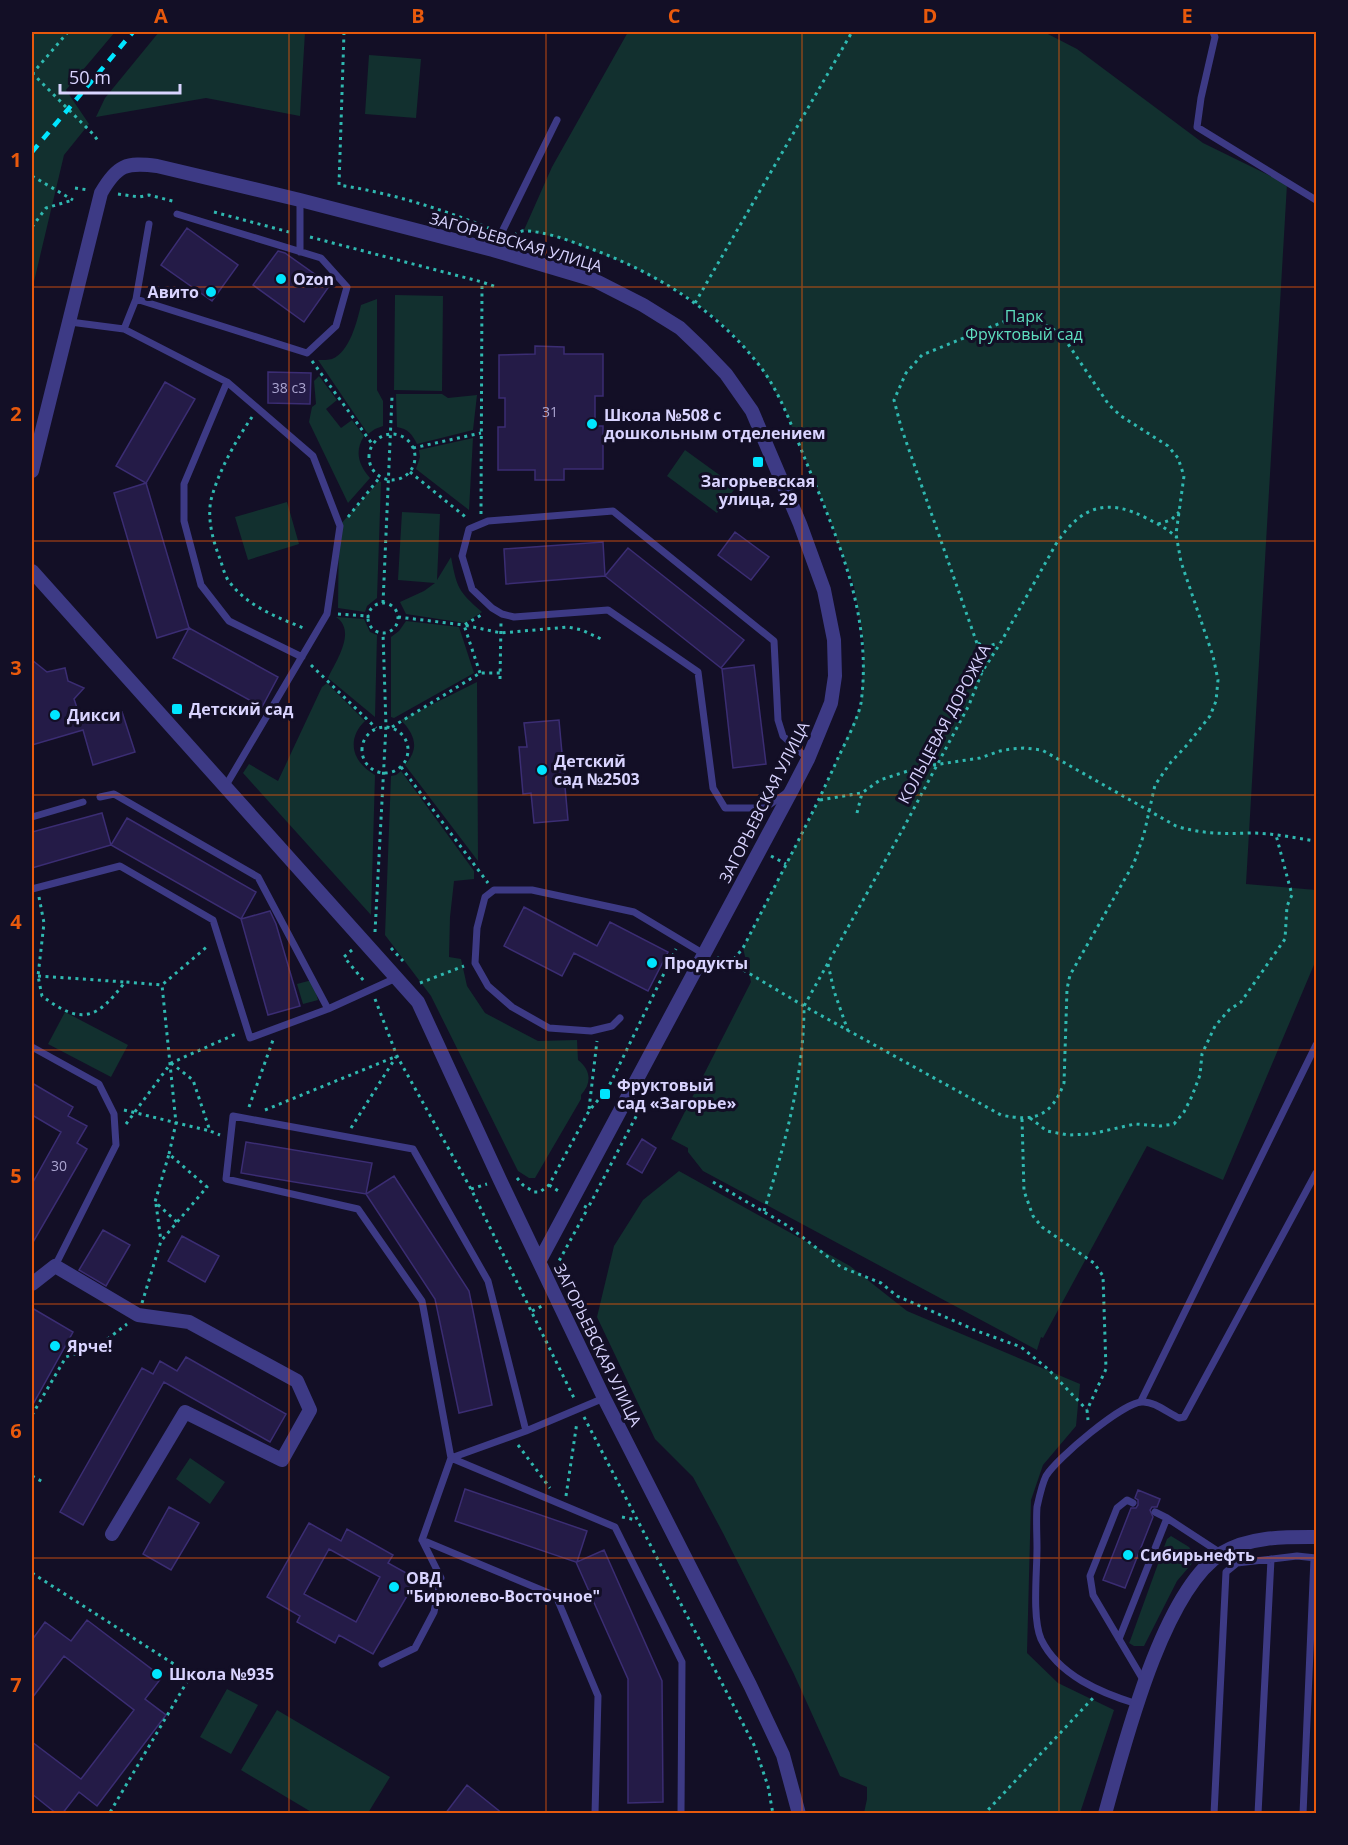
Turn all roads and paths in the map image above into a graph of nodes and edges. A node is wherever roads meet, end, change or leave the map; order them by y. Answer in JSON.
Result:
{"nodes":[{"id":1,"x":68,"y":32,"type":"edge"},
{"id":2,"x":344,"y":32,"type":"edge"},
{"id":3,"x":852,"y":32,"type":"edge"},
{"id":4,"x":1214,"y":32,"type":"edge"},
{"id":5,"x":32,"y":74,"type":"edge"},
{"id":6,"x":557,"y":120,"type":"dead end"},
{"id":7,"x":99,"y":142,"type":"dead end"},
{"id":8,"x":32,"y":176,"type":"edge"},
{"id":9,"x":75,"y":188,"type":"dead end"},
{"id":10,"x":101,"y":193,"type":"junction"},
{"id":11,"x":300,"y":200,"type":"junction"},
{"id":12,"x":1317,"y":200,"type":"edge"},
{"id":13,"x":182,"y":203,"type":"dead end"},
{"id":14,"x":204,"y":209,"type":"dead end"},
{"id":15,"x":177,"y":214,"type":"dead end"},
{"id":16,"x":149,"y":224,"type":"dead end"},
{"id":17,"x":32,"y":227,"type":"edge"},
{"id":18,"x":292,"y":232,"type":"dead end"},
{"id":19,"x":502,"y":233,"type":"junction"},
{"id":20,"x":303,"y":235,"type":"dead end"},
{"id":21,"x":494,"y":250,"type":"junction"},
{"id":22,"x":300,"y":252,"type":"junction"},
{"id":23,"x":482,"y":282,"type":"junction"},
{"id":24,"x":496,"y":287,"type":"dead end"},
{"id":25,"x":136,"y":299,"type":"junction"},
{"id":26,"x":694,"y":303,"type":"junction"},
{"id":27,"x":70,"y":322,"type":"junction"},
{"id":28,"x":124,"y":329,"type":"junction"},
{"id":29,"x":307,"y":353,"type":"junction"},
{"id":30,"x":227,"y":382,"type":"junction"},
{"id":31,"x":392,"y":397,"type":"dead end"},
{"id":32,"x":258,"y":409,"type":"junction"},
{"id":33,"x":481,"y":433,"type":"junction"},
{"id":34,"x":390,"y":434,"type":"junction"},
{"id":35,"x":373,"y":445,"type":"junction"},
{"id":36,"x":413,"y":448,"type":"junction"},
{"id":37,"x":32,"y":471,"type":"edge"},
{"id":38,"x":410,"y":472,"type":"junction"},
{"id":39,"x":380,"y":477,"type":"junction"},
{"id":40,"x":388,"y":480,"type":"junction"},
{"id":41,"x":1180,"y":512,"type":"junction"},
{"id":42,"x":1158,"y":524,"type":"junction"},
{"id":43,"x":340,"y":526,"type":"junction"},
{"id":44,"x":478,"y":526,"type":"junction"},
{"id":45,"x":1178,"y":538,"type":"junction"},
{"id":46,"x":32,"y":571,"type":"edge"},
{"id":47,"x":383,"y":603,"type":"junction"},
{"id":48,"x":492,"y":608,"type":"junction"},
{"id":49,"x":327,"y":614,"type":"junction"},
{"id":50,"x":502,"y":614,"type":"junction"},
{"id":51,"x":369,"y":616,"type":"junction"},
{"id":52,"x":398,"y":617,"type":"junction"},
{"id":53,"x":465,"y":625,"type":"junction"},
{"id":54,"x":315,"y":633,"type":"junction"},
{"id":55,"x":383,"y":633,"type":"junction"},
{"id":56,"x":501,"y":633,"type":"junction"},
{"id":57,"x":601,"y":639,"type":"dead end"},
{"id":58,"x":976,"y":642,"type":"junction"},
{"id":59,"x":1001,"y":642,"type":"junction"},
{"id":60,"x":302,"y":657,"type":"junction"},
{"id":61,"x":982,"y":672,"type":"junction"},
{"id":62,"x":501,"y":673,"type":"junction"},
{"id":63,"x":480,"y":674,"type":"junction"},
{"id":64,"x":500,"y":679,"type":"dead end"},
{"id":65,"x":388,"y":727,"type":"junction"},
{"id":66,"x":376,"y":728,"type":"junction"},
{"id":67,"x":808,"y":759,"type":"junction"},
{"id":68,"x":938,"y":764,"type":"junction"},
{"id":69,"x":401,"y":767,"type":"junction"},
{"id":70,"x":384,"y":773,"type":"junction"},
{"id":71,"x":225,"y":787,"type":"junction"},
{"id":72,"x":793,"y":788,"type":"junction"},
{"id":73,"x":862,"y":793,"type":"junction"},
{"id":74,"x":100,"y":797,"type":"dead end"},
{"id":75,"x":819,"y":800,"type":"junction"},
{"id":76,"x":82,"y":802,"type":"dead end"},
{"id":77,"x":1149,"y":811,"type":"junction"},
{"id":78,"x":857,"y":813,"type":"dead end"},
{"id":79,"x":32,"y":817,"type":"edge"},
{"id":80,"x":1276,"y":835,"type":"junction"},
{"id":81,"x":1317,"y":841,"type":"edge"},
{"id":82,"x":34,"y":889,"type":"edge"},
{"id":83,"x":494,"y":891,"type":"junction"},
{"id":84,"x":375,"y":932,"type":"junction"},
{"id":85,"x":218,"y":938,"type":"junction"},
{"id":86,"x":382,"y":939,"type":"dead end"},
{"id":87,"x":680,"y":939,"type":"junction"},
{"id":88,"x":363,"y":941,"type":"junction"},
{"id":89,"x":390,"y":947,"type":"dead end"},
{"id":90,"x":704,"y":954,"type":"junction"},
{"id":91,"x":475,"y":963,"type":"junction"},
{"id":92,"x":828,"y":964,"type":"junction"},
{"id":93,"x":409,"y":969,"type":"dead end"},
{"id":94,"x":38,"y":976,"type":"junction"},
{"id":95,"x":414,"y":976,"type":"dead end"},
{"id":96,"x":396,"y":978,"type":"junction"},
{"id":97,"x":125,"y":982,"type":"junction"},
{"id":98,"x":162,"y":985,"type":"junction"},
{"id":99,"x":371,"y":989,"type":"junction"},
{"id":100,"x":804,"y":1006,"type":"junction"},
{"id":101,"x":328,"y":1009,"type":"junction"},
{"id":102,"x":620,"y":1018,"type":"dead end"},
{"id":103,"x":277,"y":1028,"type":"junction"},
{"id":104,"x":248,"y":1029,"type":"junction"},
{"id":105,"x":598,"y":1029,"type":"junction"},
{"id":106,"x":848,"y":1031,"type":"junction"},
{"id":107,"x":1317,"y":1045,"type":"edge"},
{"id":108,"x":32,"y":1047,"type":"edge"},
{"id":109,"x":397,"y":1056,"type":"junction"},
{"id":110,"x":171,"y":1063,"type":"junction"},
{"id":111,"x":110,"y":1107,"type":"junction"},
{"id":112,"x":589,"y":1111,"type":"junction"},
{"id":113,"x":134,"y":1113,"type":"junction"},
{"id":114,"x":245,"y":1118,"type":"junction"},
{"id":115,"x":1030,"y":1118,"type":"junction"},
{"id":116,"x":1022,"y":1119,"type":"junction"},
{"id":117,"x":176,"y":1123,"type":"junction"},
{"id":118,"x":210,"y":1131,"type":"junction"},
{"id":119,"x":115,"y":1137,"type":"junction"},
{"id":120,"x":346,"y":1137,"type":"junction"},
{"id":121,"x":230,"y":1138,"type":"junction"},
{"id":122,"x":169,"y":1154,"type":"junction"},
{"id":123,"x":1317,"y":1173,"type":"edge"},
{"id":124,"x":514,"y":1175,"type":"dead end"},
{"id":125,"x":713,"y":1182,"type":"dead end"},
{"id":126,"x":155,"y":1202,"type":"junction"},
{"id":127,"x":588,"y":1208,"type":"dead end"},
{"id":128,"x":764,"y":1211,"type":"junction"},
{"id":129,"x":177,"y":1222,"type":"junction"},
{"id":130,"x":161,"y":1241,"type":"junction"},
{"id":131,"x":540,"y":1263,"type":"junction"},
{"id":132,"x":55,"y":1266,"type":"junction"},
{"id":133,"x":559,"y":1270,"type":"dead end"},
{"id":134,"x":32,"y":1284,"type":"edge"},
{"id":135,"x":138,"y":1315,"type":"junction"},
{"id":136,"x":604,"y":1398,"type":"junction"},
{"id":137,"x":1141,"y":1401,"type":"junction"},
{"id":138,"x":579,"y":1408,"type":"junction"},
{"id":139,"x":1087,"y":1410,"type":"junction"},
{"id":140,"x":32,"y":1415,"type":"edge"},
{"id":141,"x":526,"y":1431,"type":"junction"},
{"id":142,"x":1088,"y":1434,"type":"junction"},
{"id":143,"x":512,"y":1437,"type":"junction"},
{"id":144,"x":451,"y":1458,"type":"junction"},
{"id":145,"x":32,"y":1476,"type":"edge"},
{"id":146,"x":43,"y":1482,"type":"dead end"},
{"id":147,"x":1133,"y":1503,"type":"dead end"},
{"id":148,"x":564,"y":1506,"type":"junction"},
{"id":149,"x":1155,"y":1512,"type":"dead end"},
{"id":150,"x":1167,"y":1518,"type":"junction"},
{"id":151,"x":112,"y":1534,"type":"dead end"},
{"id":152,"x":1317,"y":1537,"type":"edge"},
{"id":153,"x":422,"y":1540,"type":"junction"},
{"id":154,"x":1222,"y":1554,"type":"junction"},
{"id":155,"x":1316,"y":1558,"type":"edge"},
{"id":156,"x":1271,"y":1559,"type":"junction"},
{"id":157,"x":32,"y":1573,"type":"edge"},
{"id":158,"x":1119,"y":1639,"type":"junction"},
{"id":159,"x":382,"y":1664,"type":"dead end"},
{"id":160,"x":1145,"y":1683,"type":"junction"},
{"id":161,"x":1100,"y":1690,"type":"junction"},
{"id":162,"x":1137,"y":1704,"type":"junction"},
{"id":163,"x":109,"y":1814,"type":"edge"},
{"id":164,"x":595,"y":1814,"type":"edge"},
{"id":165,"x":681,"y":1814,"type":"edge"},
{"id":166,"x":773,"y":1814,"type":"edge"},
{"id":167,"x":799,"y":1814,"type":"edge"},
{"id":168,"x":982,"y":1814,"type":"edge"},
{"id":169,"x":1105,"y":1814,"type":"edge"},
{"id":170,"x":1214,"y":1814,"type":"edge"},
{"id":171,"x":1258,"y":1814,"type":"edge"},
{"id":172,"x":1303,"y":1814,"type":"edge"}],
"edges":[{"from":1,"to":5,"type":"path"},
{"from":2,"to":19,"type":"path"},
{"from":3,"to":26,"type":"path"},
{"from":4,"to":12,"type":"lane"},
{"from":5,"to":7,"type":"path"},
{"from":6,"to":19,"type":"lane"},
{"from":8,"to":17,"type":"path"},
{"from":9,"to":10,"type":"path"},
{"from":10,"to":11,"type":"street","name":"ЗАГОРЬЕВСКАЯ УЛИЦА"},
{"from":10,"to":13,"type":"path"},
{"from":10,"to":27,"type":"street"},
{"from":11,"to":21,"type":"street","name":"ЗАГОРЬЕВСКАЯ УЛИЦА"},
{"from":11,"to":22,"type":"lane"},
{"from":14,"to":18,"type":"path"},
{"from":15,"to":22,"type":"lane"},
{"from":16,"to":25,"type":"lane"},
{"from":19,"to":21,"type":"lane"},
{"from":19,"to":26,"type":"path"},
{"from":20,"to":23,"type":"path"},
{"from":21,"to":67,"type":"street","name":"ЗАГОРЬЕВСКАЯ УЛИЦА"},
{"from":22,"to":29,"type":"lane"},
{"from":23,"to":24,"type":"path"},
{"from":23,"to":33,"type":"path"},
{"from":25,"to":28,"type":"lane"},
{"from":25,"to":29,"type":"lane"},
{"from":26,"to":75,"type":"path"},
{"from":27,"to":28,"type":"lane"},
{"from":27,"to":37,"type":"street"},
{"from":28,"to":30,"type":"lane"},
{"from":29,"to":35,"type":"path"},
{"from":30,"to":32,"type":"lane"},
{"from":30,"to":60,"type":"lane"},
{"from":31,"to":34,"type":"path"},
{"from":32,"to":43,"type":"lane"},
{"from":32,"to":54,"type":"path"},
{"from":33,"to":36,"type":"path"},
{"from":33,"to":44,"type":"path"},
{"from":34,"to":35,"type":"path"},
{"from":34,"to":36,"type":"path"},
{"from":34,"to":40,"type":"path"},
{"from":35,"to":39,"type":"path"},
{"from":36,"to":38,"type":"path"},
{"from":38,"to":40,"type":"path"},
{"from":38,"to":44,"type":"path"},
{"from":39,"to":40,"type":"path"},
{"from":39,"to":43,"type":"path"},
{"from":40,"to":47,"type":"path"},
{"from":41,"to":42,"type":"path"},
{"from":41,"to":45,"type":"path"},
{"from":41,"to":58,"type":"path"},
{"from":42,"to":45,"type":"path","name":"КОЛЬЦЕВАЯ ДОРОЖКА"},
{"from":42,"to":59,"type":"path","name":"КОЛЬЦЕВАЯ ДОРОЖКА"},
{"from":43,"to":49,"type":"lane"},
{"from":44,"to":48,"type":"lane"},
{"from":44,"to":67,"type":"lane"},
{"from":45,"to":77,"type":"path"},
{"from":46,"to":71,"type":"street"},
{"from":47,"to":51,"type":"path"},
{"from":47,"to":52,"type":"path"},
{"from":48,"to":50,"type":"lane"},
{"from":48,"to":53,"type":"path"},
{"from":49,"to":51,"type":"path"},
{"from":49,"to":54,"type":"lane"},
{"from":50,"to":56,"type":"path"},
{"from":50,"to":72,"type":"lane"},
{"from":51,"to":55,"type":"path"},
{"from":52,"to":53,"type":"path"},
{"from":52,"to":55,"type":"path"},
{"from":53,"to":56,"type":"path"},
{"from":53,"to":63,"type":"path"},
{"from":54,"to":60,"type":"lane"},
{"from":55,"to":65,"type":"path"},
{"from":56,"to":57,"type":"path"},
{"from":56,"to":62,"type":"path"},
{"from":58,"to":59,"type":"path"},
{"from":58,"to":61,"type":"path"},
{"from":59,"to":61,"type":"path","name":"КОЛЬЦЕВАЯ ДОРОЖКА"},
{"from":60,"to":66,"type":"path"},
{"from":60,"to":71,"type":"lane"},
{"from":61,"to":68,"type":"path","name":"КОЛЬЦЕВАЯ ДОРОЖКА"},
{"from":62,"to":63,"type":"path"},
{"from":62,"to":64,"type":"path"},
{"from":63,"to":65,"type":"path"},
{"from":65,"to":66,"type":"path"},
{"from":65,"to":69,"type":"path"},
{"from":65,"to":70,"type":"path"},
{"from":66,"to":70,"type":"path"},
{"from":67,"to":72,"type":"street","name":"ЗАГОРЬЕВСКАЯ УЛИЦА"},
{"from":68,"to":73,"type":"path"},
{"from":68,"to":77,"type":"path"},
{"from":68,"to":92,"type":"path","name":"КОЛЬЦЕВАЯ ДОРОЖКА"},
{"from":69,"to":70,"type":"path"},
{"from":69,"to":83,"type":"path"},
{"from":70,"to":84,"type":"path"},
{"from":71,"to":88,"type":"street"},
{"from":72,"to":90,"type":"street","name":"ЗАГОРЬЕВСКАЯ УЛИЦА"},
{"from":73,"to":75,"type":"path"},
{"from":73,"to":78,"type":"path"},
{"from":74,"to":101,"type":"lane"},
{"from":75,"to":100,"type":"path"},
{"from":76,"to":79,"type":"lane"},
{"from":77,"to":80,"type":"path"},
{"from":77,"to":115,"type":"path"},
{"from":80,"to":81,"type":"path"},
{"from":80,"to":115,"type":"path"},
{"from":82,"to":85,"type":"lane"},
{"from":82,"to":94,"type":"path"},
{"from":83,"to":87,"type":"lane"},
{"from":83,"to":91,"type":"lane"},
{"from":84,"to":86,"type":"path"},
{"from":84,"to":88,"type":"path"},
{"from":85,"to":98,"type":"path"},
{"from":85,"to":104,"type":"lane"},
{"from":87,"to":90,"type":"lane"},
{"from":87,"to":112,"type":"path"},
{"from":88,"to":96,"type":"street"},
{"from":88,"to":99,"type":"path"},
{"from":89,"to":93,"type":"path"},
{"from":90,"to":131,"type":"street","name":"ЗАГОРЬЕВСКАЯ УЛИЦА"},
{"from":91,"to":95,"type":"path"},
{"from":91,"to":105,"type":"lane"},
{"from":92,"to":100,"type":"path","name":"КОЛЬЦЕВАЯ ДОРОЖКА"},
{"from":92,"to":106,"type":"path"},
{"from":94,"to":97,"type":"path"},
{"from":94,"to":97,"type":"path"},
{"from":96,"to":99,"type":"lane"},
{"from":96,"to":131,"type":"street"},
{"from":97,"to":98,"type":"path"},
{"from":98,"to":110,"type":"path"},
{"from":99,"to":101,"type":"lane"},
{"from":99,"to":109,"type":"path"},
{"from":100,"to":106,"type":"path"},
{"from":100,"to":128,"type":"path"},
{"from":101,"to":103,"type":"lane"},
{"from":102,"to":105,"type":"lane"},
{"from":103,"to":104,"type":"lane"},
{"from":103,"to":114,"type":"path"},
{"from":104,"to":110,"type":"path"},
{"from":105,"to":112,"type":"path"},
{"from":106,"to":116,"type":"path"},
{"from":107,"to":137,"type":"lane"},
{"from":108,"to":111,"type":"lane"},
{"from":109,"to":114,"type":"path"},
{"from":109,"to":120,"type":"path"},
{"from":109,"to":138,"type":"path"},
{"from":110,"to":113,"type":"path"},
{"from":110,"to":117,"type":"path"},
{"from":110,"to":118,"type":"path"},
{"from":111,"to":113,"type":"path"},
{"from":111,"to":119,"type":"lane"},
{"from":112,"to":124,"type":"path"},
{"from":113,"to":117,"type":"path"},
{"from":113,"to":119,"type":"path"},
{"from":114,"to":120,"type":"lane"},
{"from":114,"to":121,"type":"lane"},
{"from":115,"to":116,"type":"path"},
{"from":116,"to":139,"type":"path"},
{"from":117,"to":118,"type":"path"},
{"from":117,"to":122,"type":"path"},
{"from":118,"to":121,"type":"path"},
{"from":119,"to":132,"type":"lane"},
{"from":120,"to":141,"type":"lane"},
{"from":121,"to":144,"type":"lane"},
{"from":122,"to":126,"type":"path"},
{"from":122,"to":129,"type":"path"},
{"from":123,"to":137,"type":"lane"},
{"from":125,"to":128,"type":"path"},
{"from":126,"to":129,"type":"path"},
{"from":126,"to":130,"type":"path"},
{"from":127,"to":133,"type":"path"},
{"from":128,"to":139,"type":"path"},
{"from":129,"to":130,"type":"path"},
{"from":130,"to":135,"type":"path"},
{"from":131,"to":136,"type":"street","name":"ЗАГОРЬЕВСКАЯ УЛИЦА"},
{"from":132,"to":134,"type":"street"},
{"from":132,"to":135,"type":"street"},
{"from":135,"to":140,"type":"path"},
{"from":135,"to":151,"type":"street"},
{"from":136,"to":138,"type":"lane"},
{"from":136,"to":167,"type":"street","name":"ЗАГОРЬЕВСКАЯ УЛИЦА"},
{"from":137,"to":142,"type":"lane"},
{"from":138,"to":141,"type":"lane"},
{"from":138,"to":148,"type":"path"},
{"from":138,"to":166,"type":"path"},
{"from":139,"to":142,"type":"path"},
{"from":141,"to":143,"type":"lane"},
{"from":142,"to":161,"type":"lane"},
{"from":143,"to":144,"type":"lane"},
{"from":143,"to":148,"type":"path"},
{"from":144,"to":148,"type":"lane"},
{"from":144,"to":153,"type":"lane"},
{"from":145,"to":146,"type":"path"},
{"from":147,"to":158,"type":"lane"},
{"from":148,"to":165,"type":"lane"},
{"from":149,"to":150,"type":"lane"},
{"from":150,"to":154,"type":"lane"},
{"from":150,"to":158,"type":"lane"},
{"from":152,"to":154,"type":"street"},
{"from":153,"to":159,"type":"lane"},
{"from":153,"to":164,"type":"lane"},
{"from":154,"to":160,"type":"street"},
{"from":155,"to":156,"type":"lane"},
{"from":155,"to":172,"type":"lane"},
{"from":156,"to":170,"type":"lane"},
{"from":156,"to":171,"type":"lane"},
{"from":157,"to":163,"type":"path"},
{"from":158,"to":160,"type":"lane"},
{"from":160,"to":162,"type":"street"},
{"from":161,"to":162,"type":"lane"},
{"from":161,"to":168,"type":"path"},
{"from":162,"to":169,"type":"street"}]}
